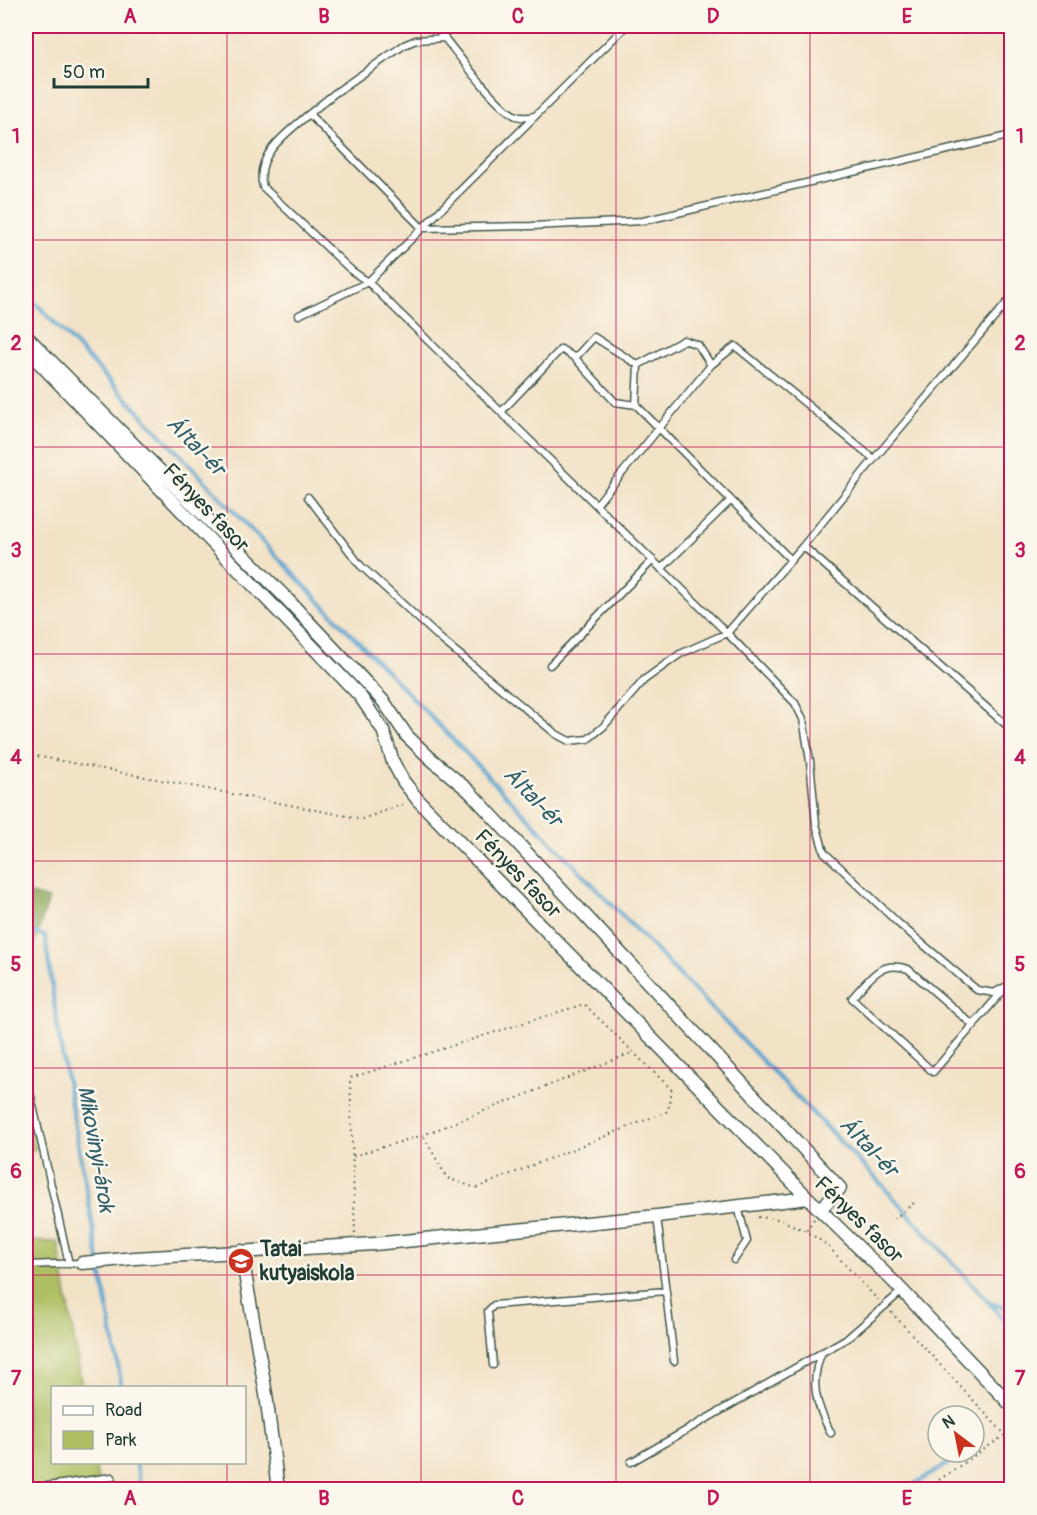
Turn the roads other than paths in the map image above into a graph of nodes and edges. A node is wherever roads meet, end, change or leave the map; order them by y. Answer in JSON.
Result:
{"nodes":[{"id":1,"x":435,"y":26,"type":"edge"},
{"id":2,"x":626,"y":26,"type":"edge"},
{"id":3,"x":445,"y":38,"type":"junction"},
{"id":4,"x":309,"y":114,"type":"junction"},
{"id":5,"x":537,"y":115,"type":"junction"},
{"id":6,"x":1011,"y":135,"type":"edge"},
{"id":7,"x":422,"y":228,"type":"junction"},
{"id":8,"x":368,"y":282,"type":"junction"},
{"id":9,"x":1011,"y":297,"type":"edge"},
{"id":10,"x":299,"y":315,"type":"dead end"},
{"id":11,"x":26,"y":336,"type":"edge"},
{"id":12,"x":26,"y":349,"type":"edge"},
{"id":13,"x":575,"y":358,"type":"junction"},
{"id":14,"x":638,"y":365,"type":"junction"},
{"id":15,"x":711,"y":365,"type":"junction"},
{"id":16,"x":636,"y":405,"type":"junction"},
{"id":17,"x":501,"y":412,"type":"junction"},
{"id":18,"x":660,"y":428,"type":"junction"},
{"id":19,"x":873,"y":459,"type":"junction"},
{"id":20,"x":309,"y":497,"type":"dead end"},
{"id":21,"x":731,"y":500,"type":"junction"},
{"id":22,"x":596,"y":505,"type":"junction"},
{"id":23,"x":803,"y":546,"type":"junction"},
{"id":24,"x":652,"y":560,"type":"junction"},
{"id":25,"x":791,"y":560,"type":"junction"},
{"id":26,"x":661,"y":569,"type":"junction"},
{"id":27,"x":727,"y":633,"type":"junction"},
{"id":28,"x":550,"y":665,"type":"dead end"},
{"id":29,"x":1011,"y":730,"type":"edge"},
{"id":30,"x":1010,"y":986,"type":"edge"},
{"id":31,"x":974,"y":1026,"type":"junction"},
{"id":32,"x":26,"y":1076,"type":"edge"},
{"id":33,"x":808,"y":1198,"type":"junction"},
{"id":34,"x":820,"y":1210,"type":"junction"},
{"id":35,"x":739,"y":1213,"type":"junction"},
{"id":36,"x":657,"y":1216,"type":"junction"},
{"id":37,"x":241,"y":1251,"type":"junction"},
{"id":38,"x":734,"y":1260,"type":"dead end"},
{"id":39,"x":80,"y":1263,"type":"junction"},
{"id":40,"x":26,"y":1265,"type":"edge"},
{"id":41,"x":666,"y":1291,"type":"junction"},
{"id":42,"x":902,"y":1291,"type":"junction"},
{"id":43,"x":823,"y":1352,"type":"junction"},
{"id":44,"x":674,"y":1361,"type":"dead end"},
{"id":45,"x":493,"y":1365,"type":"dead end"},
{"id":46,"x":1011,"y":1406,"type":"edge"},
{"id":47,"x":831,"y":1433,"type":"dead end"},
{"id":48,"x":631,"y":1462,"type":"dead end"},
{"id":49,"x":112,"y":1477,"type":"dead end"},
{"id":50,"x":26,"y":1489,"type":"edge"},
{"id":51,"x":278,"y":1490,"type":"edge"}],
"edges":[{"from":1,"to":3,"type":"lane"},
{"from":2,"to":5,"type":"lane"},
{"from":3,"to":4,"type":"lane"},
{"from":3,"to":5,"type":"lane"},
{"from":4,"to":7,"type":"lane"},
{"from":4,"to":8,"type":"lane"},
{"from":5,"to":7,"type":"lane"},
{"from":6,"to":7,"type":"lane"},
{"from":7,"to":8,"type":"lane"},
{"from":8,"to":10,"type":"lane"},
{"from":8,"to":17,"type":"lane"},
{"from":9,"to":19,"type":"lane"},
{"from":11,"to":34,"type":"street"},
{"from":12,"to":33,"type":"street","name":"Fényes fasor"},
{"from":13,"to":14,"type":"lane"},
{"from":13,"to":16,"type":"lane"},
{"from":13,"to":17,"type":"lane"},
{"from":14,"to":15,"type":"lane"},
{"from":14,"to":16,"type":"lane"},
{"from":15,"to":18,"type":"lane"},
{"from":15,"to":19,"type":"lane"},
{"from":16,"to":18,"type":"lane"},
{"from":17,"to":22,"type":"lane"},
{"from":18,"to":21,"type":"lane"},
{"from":18,"to":22,"type":"lane"},
{"from":19,"to":23,"type":"lane"},
{"from":20,"to":27,"type":"lane"},
{"from":21,"to":25,"type":"lane"},
{"from":21,"to":26,"type":"lane"},
{"from":22,"to":24,"type":"lane"},
{"from":23,"to":25,"type":"lane"},
{"from":23,"to":29,"type":"lane"},
{"from":24,"to":26,"type":"lane"},
{"from":24,"to":28,"type":"lane"},
{"from":25,"to":27,"type":"lane"},
{"from":26,"to":27,"type":"lane"},
{"from":27,"to":30,"type":"lane"},
{"from":30,"to":31,"type":"lane"},
{"from":31,"to":31,"type":"lane"},
{"from":32,"to":39,"type":"lane"},
{"from":33,"to":34,"type":"street","name":"Fényes fasor"},
{"from":33,"to":35,"type":"street"},
{"from":34,"to":42,"type":"street","name":"Fényes fasor"},
{"from":35,"to":36,"type":"street"},
{"from":35,"to":38,"type":"lane"},
{"from":36,"to":37,"type":"street"},
{"from":36,"to":41,"type":"lane"},
{"from":37,"to":39,"type":"street"},
{"from":37,"to":51,"type":"street"},
{"from":39,"to":40,"type":"lane"},
{"from":41,"to":44,"type":"lane"},
{"from":41,"to":45,"type":"lane"},
{"from":42,"to":43,"type":"lane"},
{"from":42,"to":46,"type":"street","name":"Fényes fasor"},
{"from":43,"to":47,"type":"lane"},
{"from":43,"to":48,"type":"lane"},
{"from":49,"to":50,"type":"lane"}]}
